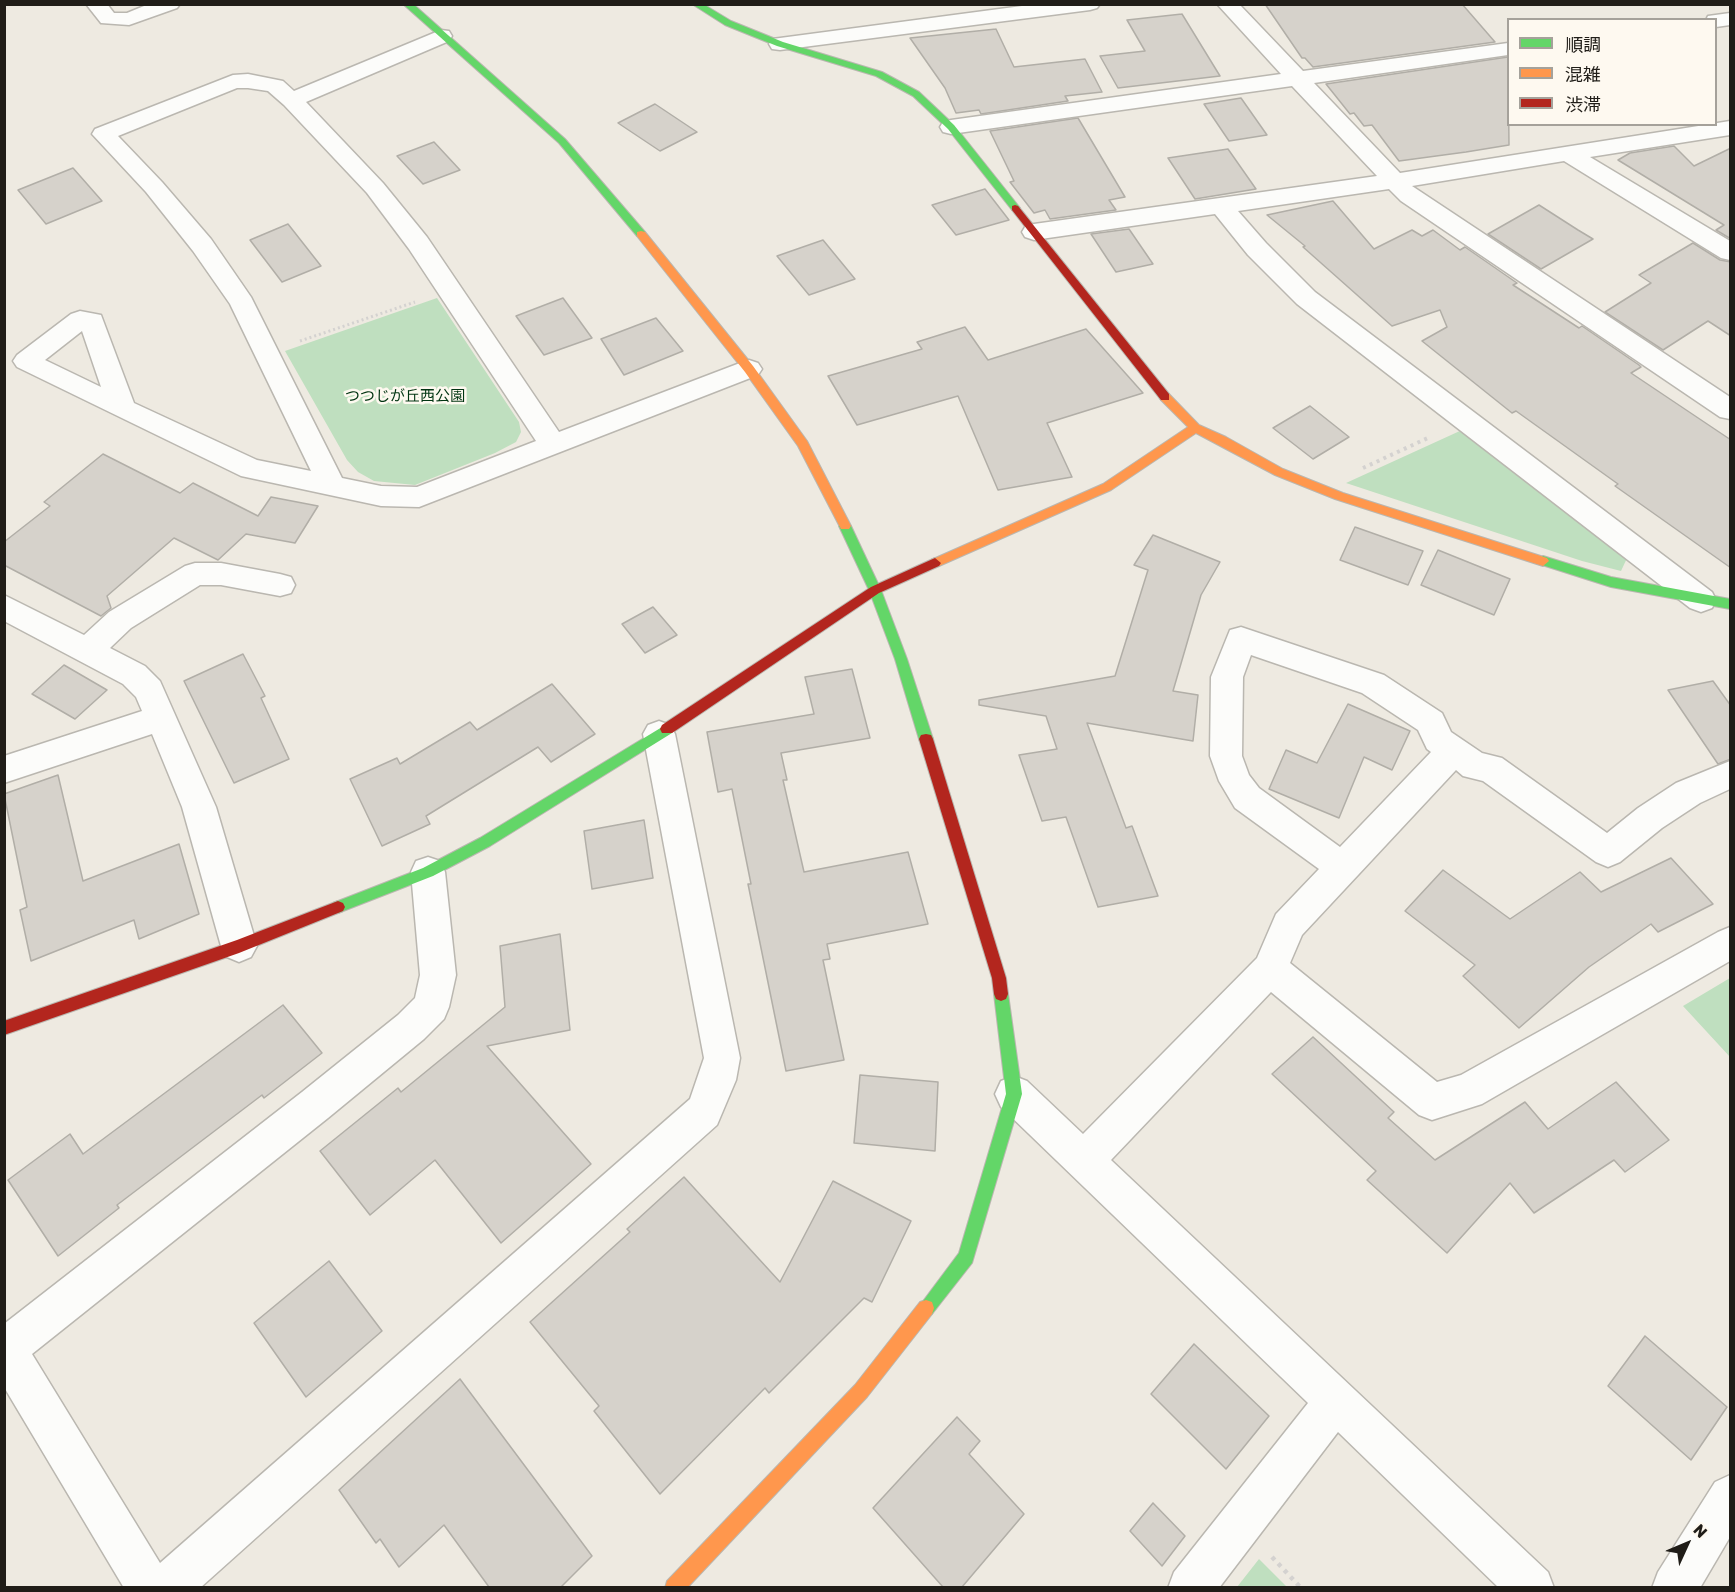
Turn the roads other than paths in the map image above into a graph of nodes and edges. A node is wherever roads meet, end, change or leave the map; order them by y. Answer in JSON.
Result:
{"nodes":[{"id":1,"x":96,"y":4,"type":"edge"},
{"id":2,"x":170,"y":4,"type":"edge"},
{"id":3,"x":407,"y":4,"type":"edge"},
{"id":4,"x":696,"y":4,"type":"edge"},
{"id":5,"x":1090,"y":4,"type":"edge"},
{"id":6,"x":1227,"y":4,"type":"edge"},
{"id":7,"x":441,"y":36,"type":"junction"},
{"id":8,"x":780,"y":44,"type":"junction"},
{"id":9,"x":1507,"y":49,"type":"edge"},
{"id":10,"x":1298,"y":78,"type":"junction"},
{"id":11,"x":292,"y":100,"type":"junction"},
{"id":12,"x":951,"y":127,"type":"junction"},
{"id":13,"x":1731,"y":128,"type":"edge"},
{"id":14,"x":1567,"y":153,"type":"junction"},
{"id":15,"x":1396,"y":181,"type":"junction"},
{"id":16,"x":1221,"y":206,"type":"junction"},
{"id":17,"x":1034,"y":232,"type":"junction"},
{"id":18,"x":1731,"y":252,"type":"edge"},
{"id":19,"x":749,"y":369,"type":"junction"},
{"id":20,"x":122,"y":409,"type":"dead end"},
{"id":21,"x":1731,"y":411,"type":"edge"},
{"id":22,"x":1195,"y":428,"type":"junction"},
{"id":23,"x":552,"y":443,"type":"junction"},
{"id":24,"x":332,"y":485,"type":"junction"},
{"id":25,"x":280,"y":585,"type":"dead end"},
{"id":26,"x":875,"y":590,"type":"junction"},
{"id":27,"x":1701,"y":600,"type":"junction"},
{"id":28,"x":1731,"y":604,"type":"edge"},
{"id":29,"x":4,"y":607,"type":"edge"},
{"id":30,"x":87,"y":650,"type":"junction"},
{"id":31,"x":160,"y":718,"type":"junction"},
{"id":32,"x":659,"y":734,"type":"junction"},
{"id":33,"x":1453,"y":751,"type":"junction"},
{"id":34,"x":4,"y":770,"type":"edge"},
{"id":35,"x":1731,"y":775,"type":"edge"},
{"id":36,"x":1342,"y":867,"type":"junction"},
{"id":37,"x":428,"y":872,"type":"junction"},
{"id":38,"x":1731,"y":943,"type":"edge"},
{"id":39,"x":239,"y":946,"type":"junction"},
{"id":40,"x":1270,"y":969,"type":"junction"},
{"id":41,"x":4,"y":1028,"type":"edge"},
{"id":42,"x":1014,"y":1094,"type":"junction"},
{"id":43,"x":1083,"y":1161,"type":"junction"},
{"id":44,"x":5,"y":1348,"type":"edge"},
{"id":45,"x":1335,"y":1402,"type":"junction"},
{"id":46,"x":1731,"y":1497,"type":"edge"},
{"id":47,"x":150,"y":1587,"type":"edge"},
{"id":48,"x":166,"y":1587,"type":"edge"},
{"id":49,"x":674,"y":1587,"type":"edge"},
{"id":50,"x":1191,"y":1587,"type":"edge"},
{"id":51,"x":1532,"y":1587,"type":"edge"},
{"id":52,"x":1674,"y":1587,"type":"edge"}],
"edges":[{"from":1,"to":2,"type":"street"},
{"from":3,"to":7,"type":"street"},
{"from":4,"to":8,"type":"street"},
{"from":5,"to":8,"type":"street"},
{"from":6,"to":10,"type":"street"},
{"from":7,"to":11,"type":"street"},
{"from":7,"to":19,"type":"street"},
{"from":8,"to":12,"type":"street"},
{"from":9,"to":10,"type":"street"},
{"from":10,"to":12,"type":"street"},
{"from":10,"to":15,"type":"street"},
{"from":11,"to":23,"type":"street"},
{"from":11,"to":24,"type":"street"},
{"from":12,"to":17,"type":"street"},
{"from":13,"to":14,"type":"street"},
{"from":14,"to":15,"type":"street"},
{"from":14,"to":18,"type":"street"},
{"from":15,"to":16,"type":"street"},
{"from":15,"to":21,"type":"street"},
{"from":16,"to":17,"type":"street"},
{"from":16,"to":27,"type":"street"},
{"from":17,"to":22,"type":"street"},
{"from":19,"to":23,"type":"street"},
{"from":19,"to":26,"type":"street"},
{"from":20,"to":24,"type":"street"},
{"from":22,"to":26,"type":"street"},
{"from":22,"to":27,"type":"street"},
{"from":23,"to":24,"type":"street"},
{"from":25,"to":30,"type":"street"},
{"from":26,"to":32,"type":"street"},
{"from":26,"to":42,"type":"street"},
{"from":27,"to":28,"type":"street"},
{"from":29,"to":30,"type":"street"},
{"from":30,"to":31,"type":"street"},
{"from":31,"to":34,"type":"street"},
{"from":31,"to":39,"type":"street"},
{"from":32,"to":37,"type":"street"},
{"from":32,"to":48,"type":"street"},
{"from":33,"to":35,"type":"street"},
{"from":33,"to":36,"type":"street"},
{"from":33,"to":36,"type":"street"},
{"from":36,"to":40,"type":"street"},
{"from":37,"to":39,"type":"street"},
{"from":37,"to":44,"type":"street"},
{"from":38,"to":40,"type":"street"},
{"from":39,"to":41,"type":"street"},
{"from":40,"to":43,"type":"street"},
{"from":42,"to":43,"type":"street"},
{"from":42,"to":49,"type":"street"},
{"from":43,"to":45,"type":"street"},
{"from":44,"to":47,"type":"street"},
{"from":45,"to":50,"type":"street"},
{"from":45,"to":51,"type":"street"},
{"from":46,"to":52,"type":"street"}]}
